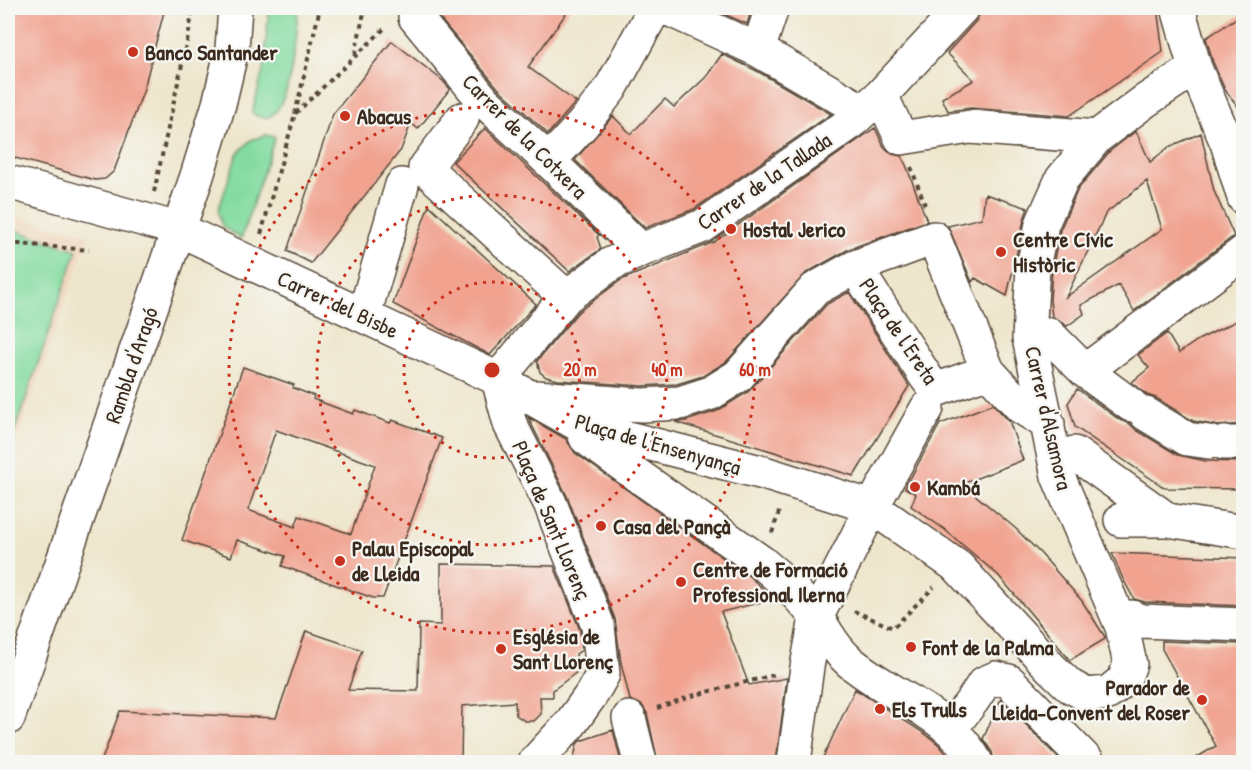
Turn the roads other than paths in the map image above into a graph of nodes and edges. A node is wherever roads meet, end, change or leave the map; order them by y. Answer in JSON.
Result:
{"nodes":[{"id":1,"x":235,"y":8,"type":"edge"},
{"id":2,"x":655,"y":8,"type":"edge"},
{"id":3,"x":666,"y":8,"type":"edge"},
{"id":4,"x":772,"y":8,"type":"edge"},
{"id":5,"x":962,"y":8,"type":"edge"},
{"id":6,"x":1178,"y":8,"type":"edge"},
{"id":7,"x":402,"y":20,"type":"road end"},
{"id":8,"x":758,"y":50,"type":"junction"},
{"id":9,"x":1195,"y":68,"type":"junction"},
{"id":10,"x":872,"y":103,"type":"junction"},
{"id":11,"x":462,"y":119,"type":"dead end"},
{"id":12,"x":1097,"y":137,"type":"junction"},
{"id":13,"x":1235,"y":148,"type":"edge"},
{"id":14,"x":549,"y":160,"type":"junction"},
{"id":15,"x":8,"y":182,"type":"edge"},
{"id":16,"x":402,"y":185,"type":"dead end"},
{"id":17,"x":1244,"y":198,"type":"edge"},
{"id":18,"x":178,"y":229,"type":"junction"},
{"id":19,"x":641,"y":249,"type":"junction"},
{"id":20,"x":1244,"y":252,"type":"edge"},
{"id":21,"x":855,"y":267,"type":"junction"},
{"id":22,"x":566,"y":297,"type":"junction"},
{"id":23,"x":364,"y":315,"type":"junction"},
{"id":24,"x":1029,"y":338,"type":"junction"},
{"id":25,"x":988,"y":370,"type":"junction"},
{"id":26,"x":1085,"y":371,"type":"junction"},
{"id":27,"x":498,"y":379,"type":"junction"},
{"id":28,"x":530,"y":396,"type":"junction"},
{"id":29,"x":927,"y":408,"type":"dead end"},
{"id":30,"x":1048,"y":424,"type":"junction"},
{"id":31,"x":581,"y":426,"type":"junction"},
{"id":32,"x":1226,"y":443,"type":"edge"},
{"id":33,"x":1074,"y":453,"type":"dead end"},
{"id":34,"x":872,"y":507,"type":"junction"},
{"id":35,"x":1121,"y":520,"type":"dead end"},
{"id":36,"x":1168,"y":520,"type":"junction"},
{"id":37,"x":1244,"y":532,"type":"edge"},
{"id":38,"x":1132,"y":617,"type":"dead end"},
{"id":39,"x":816,"y":618,"type":"junction"},
{"id":40,"x":1244,"y":625,"type":"edge"},
{"id":41,"x":1070,"y":686,"type":"joint"},
{"id":42,"x":597,"y":714,"type":"junction"},
{"id":43,"x":8,"y":718,"type":"edge"},
{"id":44,"x":951,"y":728,"type":"junction"},
{"id":45,"x":535,"y":762,"type":"edge"},
{"id":46,"x":640,"y":762,"type":"edge"},
{"id":47,"x":794,"y":762,"type":"edge"},
{"id":48,"x":976,"y":762,"type":"edge"},
{"id":49,"x":1088,"y":762,"type":"edge"}],
"edges":[{"from":1,"to":18,"type":"street","name":"Rambla d'Aragó"},
{"from":2,"to":14,"type":"street"},
{"from":3,"to":8,"type":"street"},
{"from":4,"to":8,"type":"street"},
{"from":5,"to":10,"type":"street","name":"Carrer de la Tallada"},
{"from":6,"to":9,"type":"street"},
{"from":7,"to":14,"type":"street","name":"Carrer de la Cotxera"},
{"from":8,"to":10,"type":"street"},
{"from":9,"to":12,"type":"street","name":"Carrer d'Alsamora"},
{"from":9,"to":13,"type":"street"},
{"from":10,"to":12,"type":"street"},
{"from":10,"to":19,"type":"street","name":"Carrer de la Tallada"},
{"from":11,"to":22,"type":"street"},
{"from":12,"to":24,"type":"street","name":"Carrer d'Alsamora"},
{"from":13,"to":17,"type":"street"},
{"from":14,"to":19,"type":"street","name":"Carrer de la Cotxera"},
{"from":15,"to":18,"type":"street","name":"Carrer del Bisbe"},
{"from":16,"to":23,"type":"street"},
{"from":18,"to":23,"type":"street","name":"Carrer del Bisbe"},
{"from":18,"to":43,"type":"street","name":"Rambla d'Aragó"},
{"from":19,"to":22,"type":"street","name":"Carrer de la Tallada"},
{"from":20,"to":26,"type":"street","name":"Carrer d'Alsamora"},
{"from":21,"to":25,"type":"street","name":"Plaça de l'Ereta"},
{"from":21,"to":25,"type":"street","name":"Plaça de l'Ereta"},
{"from":21,"to":28,"type":"street"},
{"from":22,"to":27,"type":"street","name":"Carrer de la Tallada"},
{"from":23,"to":27,"type":"street","name":"Carrer del Bisbe"},
{"from":24,"to":26,"type":"street"},
{"from":24,"to":30,"type":"street","name":"Carrer d'Alsamora"},
{"from":25,"to":30,"type":"street","name":"Plaça de l'Ereta"},
{"from":26,"to":32,"type":"street"},
{"from":27,"to":28,"type":"street","name":"Plaça de l'Ensenyança"},
{"from":27,"to":42,"type":"street","name":"Plaça de Sant Llorenç"},
{"from":28,"to":31,"type":"street","name":"Plaça de l'Ensenyança"},
{"from":29,"to":34,"type":"street"},
{"from":30,"to":41,"type":"street","name":"Carrer d'Alsamora"},
{"from":31,"to":34,"type":"street","name":"Plaça de l'Ensenyança"},
{"from":31,"to":39,"type":"street"},
{"from":33,"to":36,"type":"street"},
{"from":34,"to":39,"type":"street"},
{"from":34,"to":41,"type":"street","name":"Plaça de l'Ensenyança"},
{"from":35,"to":36,"type":"street"},
{"from":36,"to":37,"type":"street"},
{"from":38,"to":40,"type":"street"},
{"from":39,"to":44,"type":"street"},
{"from":39,"to":47,"type":"street"},
{"from":42,"to":45,"type":"street","name":"Plaça de Sant Llorenç"},
{"from":42,"to":46,"type":"street"},
{"from":44,"to":48,"type":"street"},
{"from":44,"to":49,"type":"street"}]}
